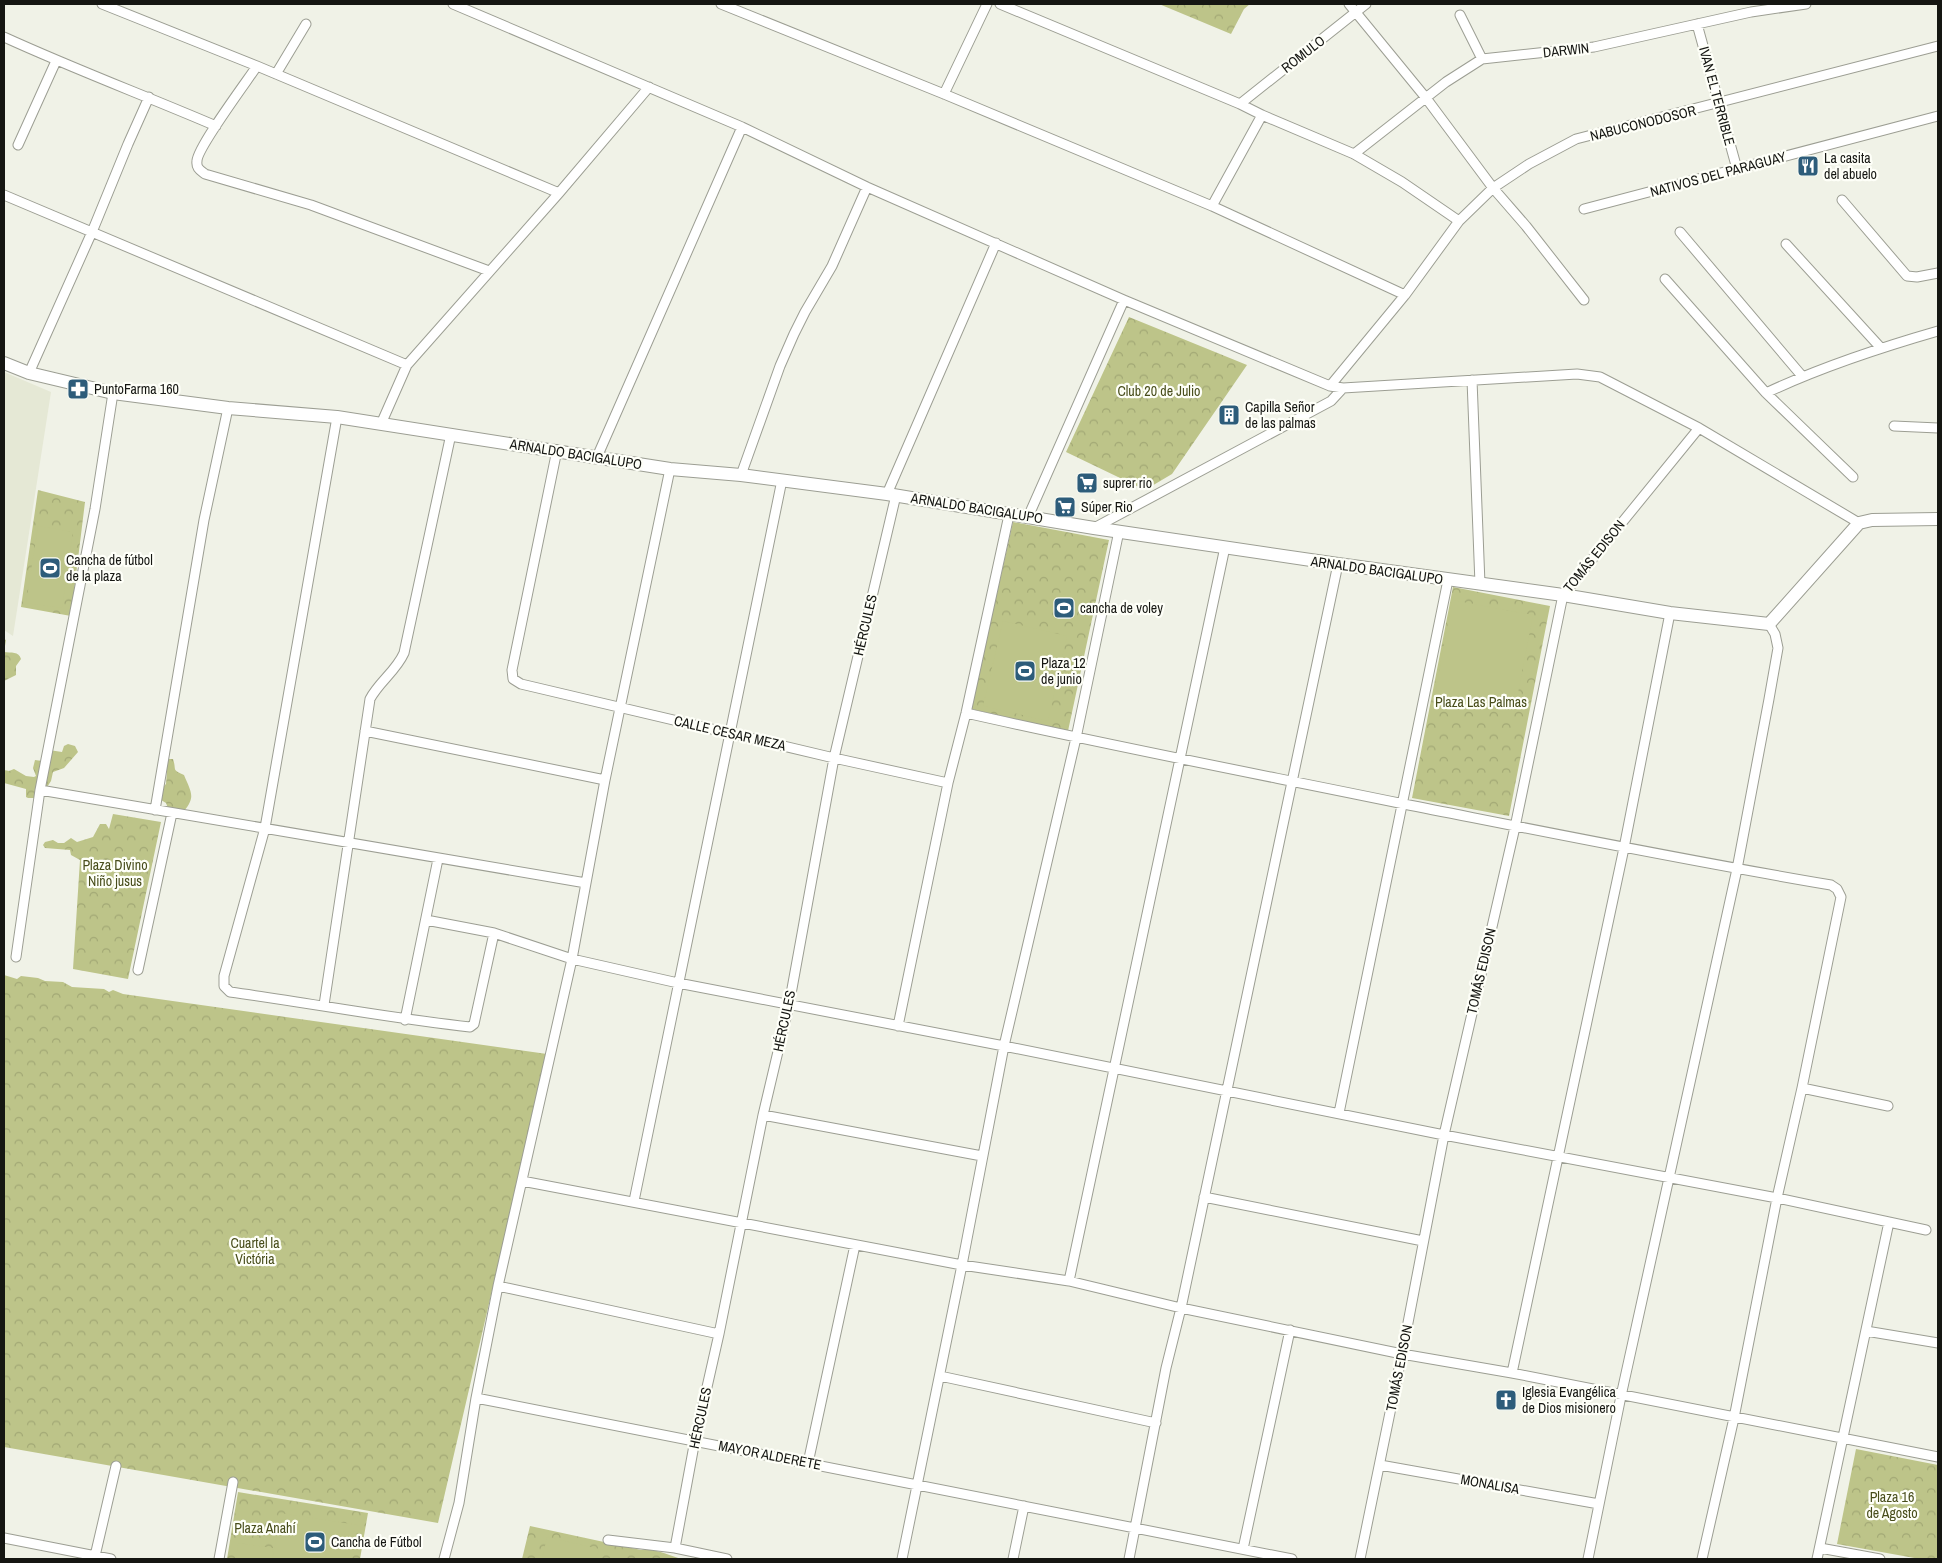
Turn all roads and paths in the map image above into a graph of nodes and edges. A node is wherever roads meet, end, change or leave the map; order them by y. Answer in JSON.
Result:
{"nodes":[{"id":1,"x":102,"y":4,"type":"edge"},
{"id":2,"x":453,"y":4,"type":"edge"},
{"id":3,"x":721,"y":4,"type":"edge"},
{"id":4,"x":986,"y":4,"type":"edge"},
{"id":5,"x":1000,"y":4,"type":"edge"},
{"id":6,"x":1349,"y":4,"type":"edge"},
{"id":7,"x":1366,"y":4,"type":"edge"},
{"id":8,"x":1806,"y":4,"type":"edge"},
{"id":9,"x":1356,"y":12,"type":"junction"},
{"id":10,"x":1460,"y":15,"type":"dead end"},
{"id":11,"x":306,"y":24,"type":"dead end"},
{"id":12,"x":1697,"y":24,"type":"junction"},
{"id":13,"x":4,"y":37,"type":"edge"},
{"id":14,"x":1938,"y":46,"type":"edge"},
{"id":15,"x":1482,"y":59,"type":"junction"},
{"id":16,"x":56,"y":60,"type":"junction"},
{"id":17,"x":257,"y":66,"type":"junction"},
{"id":18,"x":276,"y":74,"type":"junction"},
{"id":19,"x":650,"y":87,"type":"junction"},
{"id":20,"x":944,"y":94,"type":"junction"},
{"id":21,"x":149,"y":97,"type":"junction"},
{"id":22,"x":1426,"y":98,"type":"junction"},
{"id":23,"x":1240,"y":104,"type":"junction"},
{"id":24,"x":1718,"y":104,"type":"junction"},
{"id":25,"x":1262,"y":115,"type":"junction"},
{"id":26,"x":1938,"y":116,"type":"edge"},
{"id":27,"x":216,"y":126,"type":"junction"},
{"id":28,"x":742,"y":127,"type":"junction"},
{"id":29,"x":18,"y":145,"type":"dead end"},
{"id":30,"x":1354,"y":154,"type":"junction"},
{"id":31,"x":1737,"y":169,"type":"junction"},
{"id":32,"x":867,"y":186,"type":"junction"},
{"id":33,"x":1493,"y":188,"type":"junction"},
{"id":34,"x":559,"y":193,"type":"junction"},
{"id":35,"x":4,"y":195,"type":"edge"},
{"id":36,"x":1842,"y":200,"type":"dead end"},
{"id":37,"x":1212,"y":206,"type":"junction"},
{"id":38,"x":1584,"y":209,"type":"dead end"},
{"id":39,"x":1459,"y":221,"type":"junction"},
{"id":40,"x":92,"y":232,"type":"junction"},
{"id":41,"x":1680,"y":232,"type":"dead end"},
{"id":42,"x":996,"y":243,"type":"junction"},
{"id":43,"x":1786,"y":244,"type":"dead end"},
{"id":44,"x":489,"y":272,"type":"junction"},
{"id":45,"x":1938,"y":273,"type":"edge"},
{"id":46,"x":1665,"y":279,"type":"dead end"},
{"id":47,"x":1406,"y":295,"type":"junction"},
{"id":48,"x":1124,"y":300,"type":"junction"},
{"id":49,"x":1584,"y":300,"type":"dead end"},
{"id":50,"x":1938,"y":330,"type":"edge"},
{"id":51,"x":1880,"y":347,"type":"junction"},
{"id":52,"x":4,"y":363,"type":"edge"},
{"id":53,"x":407,"y":365,"type":"junction"},
{"id":54,"x":29,"y":373,"type":"junction"},
{"id":55,"x":1802,"y":376,"type":"junction"},
{"id":56,"x":1472,"y":380,"type":"junction"},
{"id":57,"x":1330,"y":386,"type":"junction"},
{"id":58,"x":1343,"y":388,"type":"junction"},
{"id":59,"x":113,"y":393,"type":"junction"},
{"id":60,"x":1766,"y":393,"type":"junction"},
{"id":61,"x":228,"y":408,"type":"junction"},
{"id":62,"x":337,"y":418,"type":"junction"},
{"id":63,"x":381,"y":424,"type":"junction"},
{"id":64,"x":1894,"y":426,"type":"dead end"},
{"id":65,"x":1699,"y":428,"type":"junction"},
{"id":66,"x":1938,"y":428,"type":"edge"},
{"id":67,"x":451,"y":434,"type":"junction"},
{"id":68,"x":558,"y":450,"type":"junction"},
{"id":69,"x":597,"y":457,"type":"junction"},
{"id":70,"x":670,"y":469,"type":"junction"},
{"id":71,"x":741,"y":475,"type":"junction"},
{"id":72,"x":1853,"y":477,"type":"dead end"},
{"id":73,"x":782,"y":480,"type":"junction"},
{"id":74,"x":891,"y":494,"type":"junction"},
{"id":75,"x":1009,"y":515,"type":"junction"},
{"id":76,"x":1028,"y":516,"type":"junction"},
{"id":77,"x":1938,"y":519,"type":"edge"},
{"id":78,"x":1859,"y":523,"type":"junction"},
{"id":79,"x":1094,"y":528,"type":"junction"},
{"id":80,"x":1119,"y":531,"type":"junction"},
{"id":81,"x":1225,"y":547,"type":"junction"},
{"id":82,"x":1338,"y":564,"type":"junction"},
{"id":83,"x":1448,"y":580,"type":"junction"},
{"id":84,"x":1480,"y":584,"type":"junction"},
{"id":85,"x":1563,"y":595,"type":"junction"},
{"id":86,"x":1670,"y":613,"type":"junction"},
{"id":87,"x":1769,"y":624,"type":"junction"},
{"id":88,"x":620,"y":707,"type":"junction"},
{"id":89,"x":966,"y":713,"type":"junction"},
{"id":90,"x":365,"y":731,"type":"junction"},
{"id":91,"x":730,"y":733,"type":"junction"},
{"id":92,"x":1076,"y":738,"type":"junction"},
{"id":93,"x":834,"y":758,"type":"junction"},
{"id":94,"x":1181,"y":759,"type":"junction"},
{"id":95,"x":605,"y":780,"type":"junction"},
{"id":96,"x":948,"y":782,"type":"junction"},
{"id":97,"x":1292,"y":782,"type":"junction"},
{"id":98,"x":40,"y":790,"type":"junction"},
{"id":99,"x":1403,"y":804,"type":"junction"},
{"id":100,"x":155,"y":810,"type":"junction"},
{"id":101,"x":172,"y":813,"type":"junction"},
{"id":102,"x":1515,"y":826,"type":"junction"},
{"id":103,"x":265,"y":828,"type":"junction"},
{"id":104,"x":348,"y":841,"type":"junction"},
{"id":105,"x":1624,"y":848,"type":"junction"},
{"id":106,"x":438,"y":859,"type":"junction"},
{"id":107,"x":1736,"y":869,"type":"junction"},
{"id":108,"x":586,"y":883,"type":"junction"},
{"id":109,"x":426,"y":920,"type":"junction"},
{"id":110,"x":494,"y":934,"type":"junction"},
{"id":111,"x":16,"y":957,"type":"dead end"},
{"id":112,"x":572,"y":959,"type":"junction"},
{"id":113,"x":138,"y":970,"type":"dead end"},
{"id":114,"x":678,"y":983,"type":"junction"},
{"id":115,"x":324,"y":1005,"type":"junction"},
{"id":116,"x":789,"y":1006,"type":"junction"},
{"id":117,"x":406,"y":1020,"type":"junction"},
{"id":118,"x":898,"y":1026,"type":"junction"},
{"id":119,"x":1004,"y":1046,"type":"junction"},
{"id":120,"x":1114,"y":1069,"type":"junction"},
{"id":121,"x":1802,"y":1088,"type":"junction"},
{"id":122,"x":1226,"y":1092,"type":"junction"},
{"id":123,"x":1888,"y":1106,"type":"dead end"},
{"id":124,"x":1340,"y":1113,"type":"junction"},
{"id":125,"x":763,"y":1115,"type":"junction"},
{"id":126,"x":1444,"y":1136,"type":"junction"},
{"id":127,"x":982,"y":1156,"type":"junction"},
{"id":128,"x":1558,"y":1156,"type":"junction"},
{"id":129,"x":1669,"y":1178,"type":"junction"},
{"id":130,"x":522,"y":1181,"type":"junction"},
{"id":131,"x":1204,"y":1197,"type":"junction"},
{"id":132,"x":1777,"y":1198,"type":"junction"},
{"id":133,"x":634,"y":1201,"type":"junction"},
{"id":134,"x":741,"y":1222,"type":"junction"},
{"id":135,"x":1889,"y":1222,"type":"junction"},
{"id":136,"x":1926,"y":1230,"type":"dead end"},
{"id":137,"x":1423,"y":1241,"type":"junction"},
{"id":138,"x":855,"y":1245,"type":"junction"},
{"id":139,"x":962,"y":1265,"type":"junction"},
{"id":140,"x":1069,"y":1281,"type":"junction"},
{"id":141,"x":498,"y":1286,"type":"junction"},
{"id":142,"x":1181,"y":1308,"type":"junction"},
{"id":143,"x":1290,"y":1330,"type":"junction"},
{"id":144,"x":1866,"y":1331,"type":"junction"},
{"id":145,"x":719,"y":1334,"type":"junction"},
{"id":146,"x":1938,"y":1343,"type":"edge"},
{"id":147,"x":1402,"y":1354,"type":"junction"},
{"id":148,"x":1512,"y":1373,"type":"junction"},
{"id":149,"x":940,"y":1376,"type":"junction"},
{"id":150,"x":1621,"y":1396,"type":"junction"},
{"id":151,"x":476,"y":1398,"type":"junction"},
{"id":152,"x":1734,"y":1418,"type":"junction"},
{"id":153,"x":1156,"y":1423,"type":"junction"},
{"id":154,"x":1844,"y":1439,"type":"junction"},
{"id":155,"x":695,"y":1440,"type":"junction"},
{"id":156,"x":1938,"y":1457,"type":"edge"},
{"id":157,"x":808,"y":1463,"type":"junction"},
{"id":158,"x":1380,"y":1464,"type":"junction"},
{"id":159,"x":116,"y":1466,"type":"dead end"},
{"id":160,"x":233,"y":1482,"type":"dead end"},
{"id":161,"x":917,"y":1485,"type":"junction"},
{"id":162,"x":1599,"y":1504,"type":"junction"},
{"id":163,"x":1024,"y":1506,"type":"junction"},
{"id":164,"x":1136,"y":1530,"type":"junction"},
{"id":165,"x":4,"y":1538,"type":"edge"},
{"id":166,"x":608,"y":1540,"type":"dead end"},
{"id":167,"x":675,"y":1548,"type":"junction"},
{"id":168,"x":1820,"y":1548,"type":"junction"},
{"id":169,"x":1243,"y":1549,"type":"junction"},
{"id":170,"x":95,"y":1556,"type":"junction"},
{"id":171,"x":111,"y":1559,"type":"edge"},
{"id":172,"x":219,"y":1559,"type":"edge"},
{"id":173,"x":444,"y":1559,"type":"edge"},
{"id":174,"x":727,"y":1559,"type":"edge"},
{"id":175,"x":902,"y":1559,"type":"edge"},
{"id":176,"x":1013,"y":1559,"type":"edge"},
{"id":177,"x":1129,"y":1559,"type":"edge"},
{"id":178,"x":1292,"y":1559,"type":"edge"},
{"id":179,"x":1360,"y":1559,"type":"edge"},
{"id":180,"x":1588,"y":1559,"type":"edge"},
{"id":181,"x":1702,"y":1559,"type":"edge"},
{"id":182,"x":1817,"y":1559,"type":"edge"},
{"id":183,"x":1880,"y":1559,"type":"edge"}],
"edges":[{"from":1,"to":17,"type":"street"},
{"from":2,"to":19,"type":"street"},
{"from":3,"to":20,"type":"street"},
{"from":4,"to":20,"type":"street"},
{"from":5,"to":23,"type":"street"},
{"from":6,"to":9,"type":"street"},
{"from":7,"to":9,"type":"street","name":"ROMULO"},
{"from":8,"to":12,"type":"street","name":"DARWIN"},
{"from":9,"to":22,"type":"street"},
{"from":9,"to":23,"type":"street","name":"ROMULO"},
{"from":10,"to":15,"type":"street"},
{"from":11,"to":18,"type":"street"},
{"from":12,"to":15,"type":"street","name":"DARWIN"},
{"from":12,"to":24,"type":"street","name":"IVAN EL TERRIBLE"},
{"from":13,"to":16,"type":"street"},
{"from":14,"to":24,"type":"street","name":"NABUCONODOSOR"},
{"from":15,"to":22,"type":"street","name":"DARWIN"},
{"from":16,"to":21,"type":"street"},
{"from":16,"to":29,"type":"street"},
{"from":17,"to":18,"type":"street"},
{"from":17,"to":27,"type":"street"},
{"from":18,"to":34,"type":"street"},
{"from":19,"to":28,"type":"street"},
{"from":19,"to":34,"type":"street"},
{"from":20,"to":37,"type":"street"},
{"from":21,"to":27,"type":"street"},
{"from":21,"to":40,"type":"street"},
{"from":22,"to":30,"type":"street","name":"DARWIN"},
{"from":22,"to":33,"type":"street"},
{"from":23,"to":25,"type":"street"},
{"from":24,"to":31,"type":"street","name":"IVAN EL TERRIBLE"},
{"from":24,"to":33,"type":"street","name":"NABUCONODOSOR"},
{"from":25,"to":30,"type":"street"},
{"from":25,"to":37,"type":"street"},
{"from":26,"to":31,"type":"street","name":"NATIVOS DEL PARAGUAY"},
{"from":27,"to":44,"type":"street"},
{"from":28,"to":32,"type":"street"},
{"from":28,"to":69,"type":"street"},
{"from":30,"to":39,"type":"street"},
{"from":31,"to":38,"type":"street","name":"NATIVOS DEL PARAGUAY"},
{"from":32,"to":42,"type":"street"},
{"from":32,"to":71,"type":"street"},
{"from":33,"to":39,"type":"street","name":"NABUCONODOSOR"},
{"from":33,"to":49,"type":"street"},
{"from":34,"to":44,"type":"street"},
{"from":35,"to":40,"type":"street"},
{"from":36,"to":45,"type":"street"},
{"from":37,"to":47,"type":"street"},
{"from":39,"to":47,"type":"street","name":"NABUCONODOSOR"},
{"from":40,"to":53,"type":"street"},
{"from":40,"to":54,"type":"street"},
{"from":41,"to":55,"type":"street"},
{"from":42,"to":48,"type":"street"},
{"from":42,"to":74,"type":"street","name":"HÉRCULES"},
{"from":43,"to":51,"type":"street"},
{"from":44,"to":53,"type":"street"},
{"from":46,"to":60,"type":"street"},
{"from":47,"to":57,"type":"street","name":"NABUCONODOSOR"},
{"from":48,"to":57,"type":"street"},
{"from":48,"to":76,"type":"street"},
{"from":50,"to":51,"type":"street"},
{"from":51,"to":55,"type":"street"},
{"from":52,"to":54,"type":"street","name":"ARNALDO BACIGALUPO"},
{"from":53,"to":63,"type":"street"},
{"from":54,"to":59,"type":"street","name":"ARNALDO BACIGALUPO"},
{"from":55,"to":60,"type":"street"},
{"from":56,"to":58,"type":"street"},
{"from":56,"to":65,"type":"street"},
{"from":56,"to":84,"type":"street"},
{"from":57,"to":58,"type":"street"},
{"from":58,"to":79,"type":"street"},
{"from":59,"to":61,"type":"street","name":"ARNALDO BACIGALUPO"},
{"from":59,"to":98,"type":"street"},
{"from":60,"to":72,"type":"street"},
{"from":61,"to":62,"type":"street","name":"ARNALDO BACIGALUPO"},
{"from":61,"to":100,"type":"street"},
{"from":62,"to":63,"type":"street","name":"ARNALDO BACIGALUPO"},
{"from":62,"to":103,"type":"street"},
{"from":63,"to":67,"type":"street","name":"ARNALDO BACIGALUPO"},
{"from":64,"to":66,"type":"street"},
{"from":65,"to":78,"type":"street"},
{"from":65,"to":85,"type":"street","name":"TOMÁS EDISON"},
{"from":67,"to":68,"type":"street","name":"ARNALDO BACIGALUPO"},
{"from":67,"to":90,"type":"street"},
{"from":68,"to":69,"type":"street","name":"ARNALDO BACIGALUPO"},
{"from":68,"to":88,"type":"street","name":"CALLE CESAR MEZA"},
{"from":69,"to":70,"type":"street","name":"ARNALDO BACIGALUPO"},
{"from":70,"to":71,"type":"street","name":"ARNALDO BACIGALUPO"},
{"from":70,"to":88,"type":"street"},
{"from":71,"to":73,"type":"street","name":"ARNALDO BACIGALUPO"},
{"from":73,"to":74,"type":"street","name":"ARNALDO BACIGALUPO"},
{"from":73,"to":91,"type":"street"},
{"from":74,"to":75,"type":"street","name":"ARNALDO BACIGALUPO"},
{"from":74,"to":93,"type":"street","name":"HÉRCULES"},
{"from":75,"to":76,"type":"street","name":"ARNALDO BACIGALUPO"},
{"from":75,"to":89,"type":"street"},
{"from":76,"to":79,"type":"street","name":"ARNALDO BACIGALUPO"},
{"from":77,"to":78,"type":"street"},
{"from":78,"to":87,"type":"street"},
{"from":79,"to":80,"type":"street","name":"ARNALDO BACIGALUPO"},
{"from":80,"to":81,"type":"street","name":"ARNALDO BACIGALUPO"},
{"from":80,"to":92,"type":"street"},
{"from":81,"to":82,"type":"street","name":"ARNALDO BACIGALUPO"},
{"from":81,"to":94,"type":"street"},
{"from":82,"to":83,"type":"street","name":"ARNALDO BACIGALUPO"},
{"from":82,"to":97,"type":"street"},
{"from":83,"to":84,"type":"street","name":"ARNALDO BACIGALUPO"},
{"from":83,"to":99,"type":"street"},
{"from":84,"to":85,"type":"street","name":"ARNALDO BACIGALUPO"},
{"from":85,"to":86,"type":"street","name":"ARNALDO BACIGALUPO"},
{"from":85,"to":102,"type":"street","name":"TOMÁS EDISON"},
{"from":86,"to":87,"type":"street","name":"ARNALDO BACIGALUPO"},
{"from":86,"to":105,"type":"street"},
{"from":87,"to":107,"type":"street"},
{"from":88,"to":91,"type":"street","name":"CALLE CESAR MEZA"},
{"from":88,"to":95,"type":"street"},
{"from":89,"to":92,"type":"street"},
{"from":89,"to":96,"type":"street"},
{"from":90,"to":95,"type":"street"},
{"from":90,"to":104,"type":"street"},
{"from":91,"to":93,"type":"street","name":"CALLE CESAR MEZA"},
{"from":91,"to":114,"type":"street"},
{"from":92,"to":94,"type":"street"},
{"from":92,"to":119,"type":"street"},
{"from":93,"to":96,"type":"street","name":"CALLE CESAR MEZA"},
{"from":93,"to":116,"type":"street","name":"HÉRCULES"},
{"from":94,"to":97,"type":"street"},
{"from":94,"to":120,"type":"street"},
{"from":95,"to":108,"type":"street"},
{"from":96,"to":118,"type":"street"},
{"from":97,"to":99,"type":"street"},
{"from":97,"to":122,"type":"street"},
{"from":98,"to":100,"type":"street"},
{"from":98,"to":111,"type":"street"},
{"from":99,"to":102,"type":"street"},
{"from":99,"to":124,"type":"street"},
{"from":100,"to":101,"type":"street"},
{"from":101,"to":103,"type":"street"},
{"from":101,"to":113,"type":"street"},
{"from":102,"to":105,"type":"street"},
{"from":102,"to":126,"type":"street","name":"TOMÁS EDISON"},
{"from":103,"to":104,"type":"street"},
{"from":103,"to":115,"type":"street"},
{"from":104,"to":106,"type":"street"},
{"from":104,"to":115,"type":"street"},
{"from":105,"to":107,"type":"street"},
{"from":105,"to":128,"type":"street"},
{"from":106,"to":108,"type":"street"},
{"from":106,"to":109,"type":"street"},
{"from":107,"to":121,"type":"street"},
{"from":107,"to":129,"type":"street"},
{"from":108,"to":112,"type":"street"},
{"from":109,"to":110,"type":"street"},
{"from":109,"to":117,"type":"street"},
{"from":110,"to":112,"type":"street"},
{"from":110,"to":117,"type":"street"},
{"from":112,"to":114,"type":"street"},
{"from":112,"to":130,"type":"street"},
{"from":114,"to":116,"type":"street"},
{"from":114,"to":133,"type":"street"},
{"from":115,"to":117,"type":"street"},
{"from":116,"to":118,"type":"street"},
{"from":116,"to":125,"type":"street","name":"HÉRCULES"},
{"from":118,"to":119,"type":"street"},
{"from":119,"to":120,"type":"street"},
{"from":119,"to":127,"type":"street"},
{"from":120,"to":122,"type":"street"},
{"from":120,"to":140,"type":"street"},
{"from":121,"to":123,"type":"street"},
{"from":121,"to":132,"type":"street"},
{"from":122,"to":124,"type":"street"},
{"from":122,"to":131,"type":"street"},
{"from":124,"to":126,"type":"street"},
{"from":125,"to":127,"type":"street"},
{"from":125,"to":134,"type":"street","name":"HÉRCULES"},
{"from":126,"to":128,"type":"street"},
{"from":126,"to":137,"type":"street","name":"TOMÁS EDISON"},
{"from":127,"to":139,"type":"street"},
{"from":128,"to":129,"type":"street"},
{"from":128,"to":148,"type":"street"},
{"from":129,"to":132,"type":"street"},
{"from":129,"to":150,"type":"street"},
{"from":130,"to":133,"type":"street"},
{"from":130,"to":141,"type":"street"},
{"from":131,"to":137,"type":"street"},
{"from":131,"to":142,"type":"street"},
{"from":132,"to":135,"type":"street"},
{"from":132,"to":152,"type":"street"},
{"from":133,"to":134,"type":"street"},
{"from":134,"to":138,"type":"street"},
{"from":134,"to":145,"type":"street","name":"HÉRCULES"},
{"from":135,"to":136,"type":"street"},
{"from":135,"to":144,"type":"street"},
{"from":137,"to":147,"type":"street","name":"TOMÁS EDISON"},
{"from":138,"to":139,"type":"street"},
{"from":138,"to":157,"type":"street"},
{"from":139,"to":140,"type":"street"},
{"from":139,"to":149,"type":"street"},
{"from":140,"to":142,"type":"street"},
{"from":141,"to":145,"type":"street"},
{"from":141,"to":151,"type":"street"},
{"from":142,"to":143,"type":"street"},
{"from":142,"to":153,"type":"street"},
{"from":143,"to":147,"type":"street"},
{"from":143,"to":169,"type":"street"},
{"from":144,"to":146,"type":"street"},
{"from":144,"to":154,"type":"street"},
{"from":145,"to":155,"type":"street","name":"HÉRCULES"},
{"from":147,"to":148,"type":"street"},
{"from":147,"to":158,"type":"street","name":"TOMÁS EDISON"},
{"from":148,"to":150,"type":"street"},
{"from":149,"to":153,"type":"street"},
{"from":149,"to":161,"type":"street"},
{"from":150,"to":152,"type":"street"},
{"from":150,"to":162,"type":"street"},
{"from":151,"to":155,"type":"street","name":"MAYOR ALDERETE"},
{"from":151,"to":173,"type":"street"},
{"from":152,"to":154,"type":"street"},
{"from":152,"to":181,"type":"street"},
{"from":153,"to":164,"type":"street"},
{"from":154,"to":156,"type":"street"},
{"from":154,"to":168,"type":"street"},
{"from":155,"to":157,"type":"street","name":"MAYOR ALDERETE"},
{"from":155,"to":167,"type":"street","name":"HÉRCULES"},
{"from":157,"to":161,"type":"street","name":"MAYOR ALDERETE"},
{"from":158,"to":162,"type":"street","name":"MONALISA"},
{"from":158,"to":179,"type":"street","name":"TOMÁS EDISON"},
{"from":159,"to":170,"type":"street"},
{"from":160,"to":172,"type":"street"},
{"from":161,"to":163,"type":"street","name":"MAYOR ALDERETE"},
{"from":161,"to":175,"type":"street"},
{"from":162,"to":180,"type":"street"},
{"from":163,"to":164,"type":"street","name":"MAYOR ALDERETE"},
{"from":163,"to":176,"type":"street"},
{"from":164,"to":169,"type":"street","name":"MAYOR ALDERETE"},
{"from":164,"to":177,"type":"street"},
{"from":165,"to":170,"type":"street"},
{"from":166,"to":167,"type":"street"},
{"from":167,"to":174,"type":"street"},
{"from":168,"to":182,"type":"street"},
{"from":168,"to":183,"type":"street"},
{"from":169,"to":178,"type":"street","name":"MAYOR ALDERETE"},
{"from":170,"to":171,"type":"street"}]}
